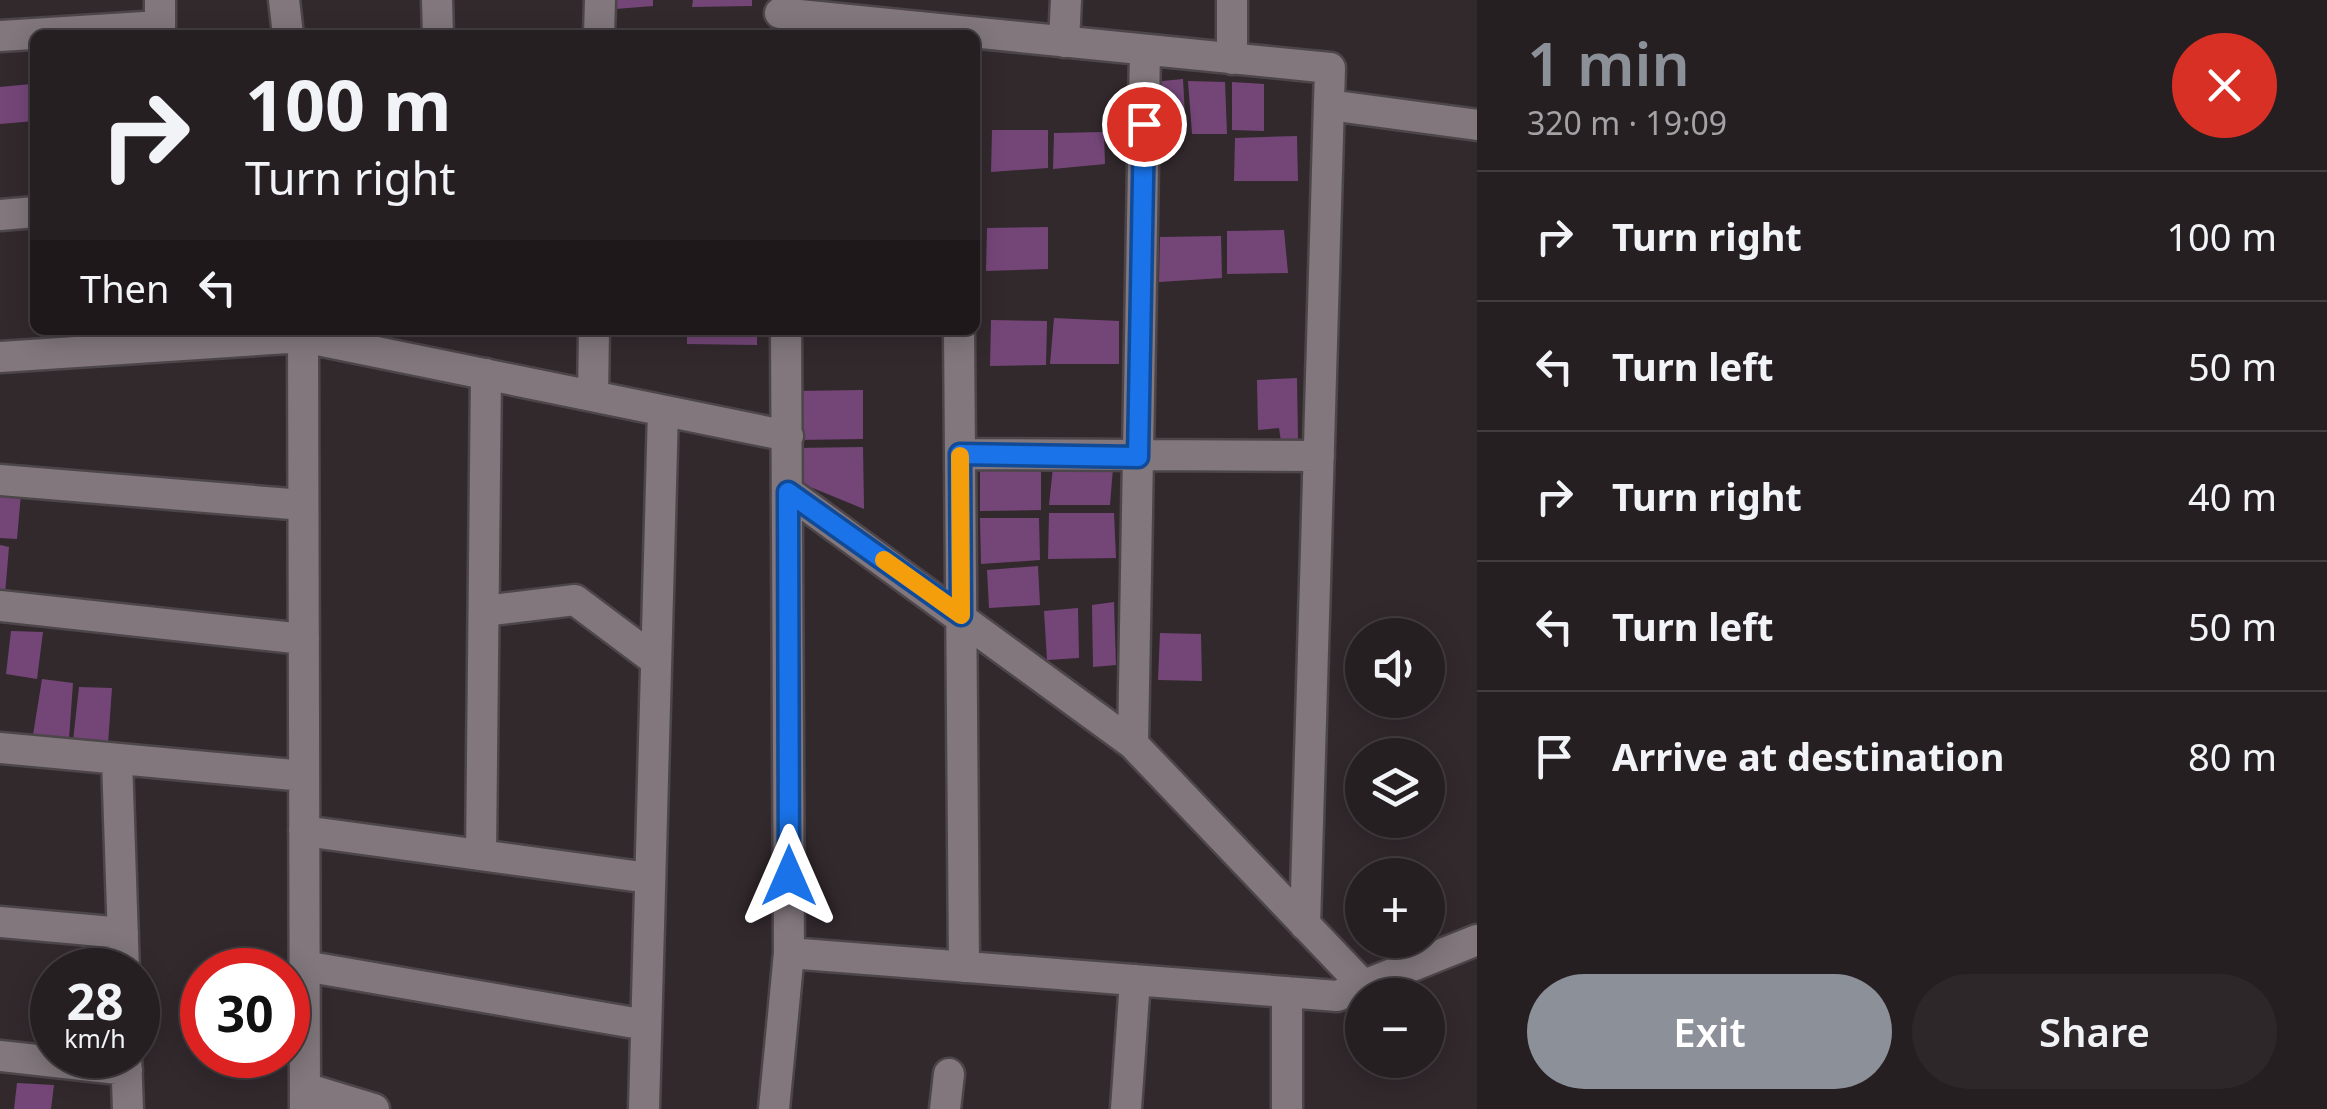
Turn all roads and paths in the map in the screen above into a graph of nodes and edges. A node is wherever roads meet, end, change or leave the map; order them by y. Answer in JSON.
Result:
{"nodes":[{"id":1,"x":160,"y":0,"type":"edge"},
{"id":2,"x":284,"y":0,"type":"edge"},
{"id":3,"x":437,"y":0,"type":"edge"},
{"id":4,"x":600,"y":0,"type":"edge"},
{"id":5,"x":1066,"y":0,"type":"edge"},
{"id":6,"x":1232,"y":0,"type":"edge"},
{"id":7,"x":780,"y":16,"type":"edge"},
{"id":8,"x":96,"y":30,"type":"edge"},
{"id":9,"x":287,"y":30,"type":"edge"},
{"id":10,"x":438,"y":30,"type":"edge"},
{"id":11,"x":599,"y":30,"type":"edge"},
{"id":12,"x":925,"y":30,"type":"edge"},
{"id":13,"x":30,"y":34,"type":"edge"},
{"id":14,"x":980,"y":35,"type":"edge"},
{"id":15,"x":0,"y":36,"type":"edge"},
{"id":16,"x":1064,"y":42,"type":"junction"},
{"id":17,"x":1146,"y":50,"type":"junction"},
{"id":18,"x":1232,"y":59,"type":"junction"},
{"id":19,"x":1329,"y":105,"type":"junction"},
{"id":20,"x":1477,"y":126,"type":"edge"},
{"id":21,"x":30,"y":212,"type":"edge"},
{"id":22,"x":0,"y":215,"type":"edge"},
{"id":23,"x":290,"y":335,"type":"edge"},
{"id":24,"x":303,"y":335,"type":"edge"},
{"id":25,"x":308,"y":335,"type":"edge"},
{"id":26,"x":594,"y":335,"type":"edge"},
{"id":27,"x":786,"y":335,"type":"edge"},
{"id":28,"x":959,"y":335,"type":"edge"},
{"id":29,"x":0,"y":357,"type":"edge"},
{"id":30,"x":486,"y":374,"type":"junction"},
{"id":31,"x":593,"y":396,"type":"junction"},
{"id":32,"x":664,"y":411,"type":"junction"},
{"id":33,"x":788,"y":436,"type":"junction"},
{"id":34,"x":960,"y":454,"type":"junction"},
{"id":35,"x":1319,"y":456,"type":"junction"},
{"id":36,"x":1138,"y":457,"type":"junction"},
{"id":37,"x":0,"y":480,"type":"edge"},
{"id":38,"x":788,"y":492,"type":"junction"},
{"id":39,"x":303,"y":506,"type":"junction"},
{"id":40,"x":0,"y":606,"type":"edge"},
{"id":41,"x":484,"y":611,"type":"junction"},
{"id":42,"x":961,"y":615,"type":"junction"},
{"id":43,"x":304,"y":639,"type":"junction"},
{"id":44,"x":656,"y":660,"type":"junction"},
{"id":45,"x":1133,"y":744,"type":"junction"},
{"id":46,"x":0,"y":748,"type":"edge"},
{"id":47,"x":117,"y":758,"type":"junction"},
{"id":48,"x":304,"y":776,"type":"junction"},
{"id":49,"x":304,"y":831,"type":"junction"},
{"id":50,"x":482,"y":855,"type":"junction"},
{"id":51,"x":649,"y":878,"type":"junction"},
{"id":52,"x":0,"y":922,"type":"edge"},
{"id":53,"x":1305,"y":925,"type":"junction"},
{"id":54,"x":123,"y":933,"type":"junction"},
{"id":55,"x":1477,"y":940,"type":"edge"},
{"id":56,"x":123,"y":948,"type":"edge"},
{"id":57,"x":304,"y":948,"type":"edge"},
{"id":58,"x":789,"y":953,"type":"junction"},
{"id":59,"x":310,"y":967,"type":"edge"},
{"id":60,"x":964,"y":967,"type":"junction"},
{"id":61,"x":1356,"y":978,"type":"edge"},
{"id":62,"x":1381,"y":978,"type":"edge"},
{"id":63,"x":1134,"y":980,"type":"junction"},
{"id":64,"x":1286,"y":992,"type":"junction"},
{"id":65,"x":1345,"y":993,"type":"edge"},
{"id":66,"x":646,"y":1025,"type":"junction"},
{"id":67,"x":0,"y":1056,"type":"edge"},
{"id":68,"x":30,"y":1058,"type":"edge"},
{"id":69,"x":949,"y":1074,"type":"dead end"},
{"id":70,"x":127,"y":1078,"type":"edge"},
{"id":71,"x":305,"y":1098,"type":"edge"},
{"id":72,"x":128,"y":1109,"type":"edge"},
{"id":73,"x":374,"y":1109,"type":"edge"},
{"id":74,"x":644,"y":1109,"type":"edge"},
{"id":75,"x":774,"y":1109,"type":"edge"},
{"id":76,"x":945,"y":1109,"type":"edge"},
{"id":77,"x":1126,"y":1109,"type":"edge"},
{"id":78,"x":1287,"y":1109,"type":"edge"}],
"edges":[{"from":1,"to":8,"type":"street"},
{"from":2,"to":9,"type":"street"},
{"from":3,"to":10,"type":"street"},
{"from":4,"to":11,"type":"street"},
{"from":5,"to":16,"type":"street"},
{"from":6,"to":18,"type":"street"},
{"from":7,"to":12,"type":"street"},
{"from":13,"to":15,"type":"street"},
{"from":14,"to":16,"type":"street"},
{"from":16,"to":17,"type":"street"},
{"from":17,"to":18,"type":"street"},
{"from":17,"to":36,"type":"street"},
{"from":18,"to":19,"type":"street"},
{"from":19,"to":20,"type":"street"},
{"from":19,"to":35,"type":"street"},
{"from":21,"to":22,"type":"street"},
{"from":23,"to":29,"type":"street"},
{"from":24,"to":39,"type":"street"},
{"from":25,"to":30,"type":"street"},
{"from":26,"to":31,"type":"street"},
{"from":27,"to":33,"type":"street"},
{"from":28,"to":34,"type":"street"},
{"from":30,"to":31,"type":"street"},
{"from":30,"to":41,"type":"street"},
{"from":31,"to":32,"type":"street"},
{"from":32,"to":33,"type":"street"},
{"from":32,"to":44,"type":"street"},
{"from":33,"to":38,"type":"street"},
{"from":34,"to":36,"type":"street"},
{"from":34,"to":42,"type":"street"},
{"from":35,"to":36,"type":"street"},
{"from":35,"to":53,"type":"street"},
{"from":36,"to":45,"type":"street"},
{"from":37,"to":39,"type":"street"},
{"from":38,"to":42,"type":"street"},
{"from":38,"to":58,"type":"street"},
{"from":39,"to":43,"type":"street"},
{"from":40,"to":43,"type":"street"},
{"from":41,"to":44,"type":"street"},
{"from":41,"to":50,"type":"street"},
{"from":42,"to":45,"type":"street"},
{"from":42,"to":60,"type":"street"},
{"from":43,"to":48,"type":"street"},
{"from":44,"to":51,"type":"street"},
{"from":45,"to":53,"type":"street"},
{"from":46,"to":47,"type":"street"},
{"from":47,"to":48,"type":"street"},
{"from":47,"to":54,"type":"street"},
{"from":48,"to":49,"type":"street"},
{"from":49,"to":50,"type":"street"},
{"from":49,"to":57,"type":"street"},
{"from":50,"to":51,"type":"street"},
{"from":51,"to":66,"type":"street"},
{"from":52,"to":54,"type":"street"},
{"from":53,"to":61,"type":"street"},
{"from":54,"to":56,"type":"street"},
{"from":55,"to":62,"type":"street"},
{"from":58,"to":60,"type":"street"},
{"from":58,"to":75,"type":"street"},
{"from":59,"to":66,"type":"street"},
{"from":60,"to":63,"type":"street"},
{"from":63,"to":64,"type":"street"},
{"from":63,"to":77,"type":"street"},
{"from":64,"to":65,"type":"street"},
{"from":64,"to":78,"type":"street"},
{"from":66,"to":74,"type":"street"},
{"from":67,"to":68,"type":"street"},
{"from":69,"to":76,"type":"street"},
{"from":70,"to":72,"type":"street"},
{"from":71,"to":73,"type":"street"}]}
